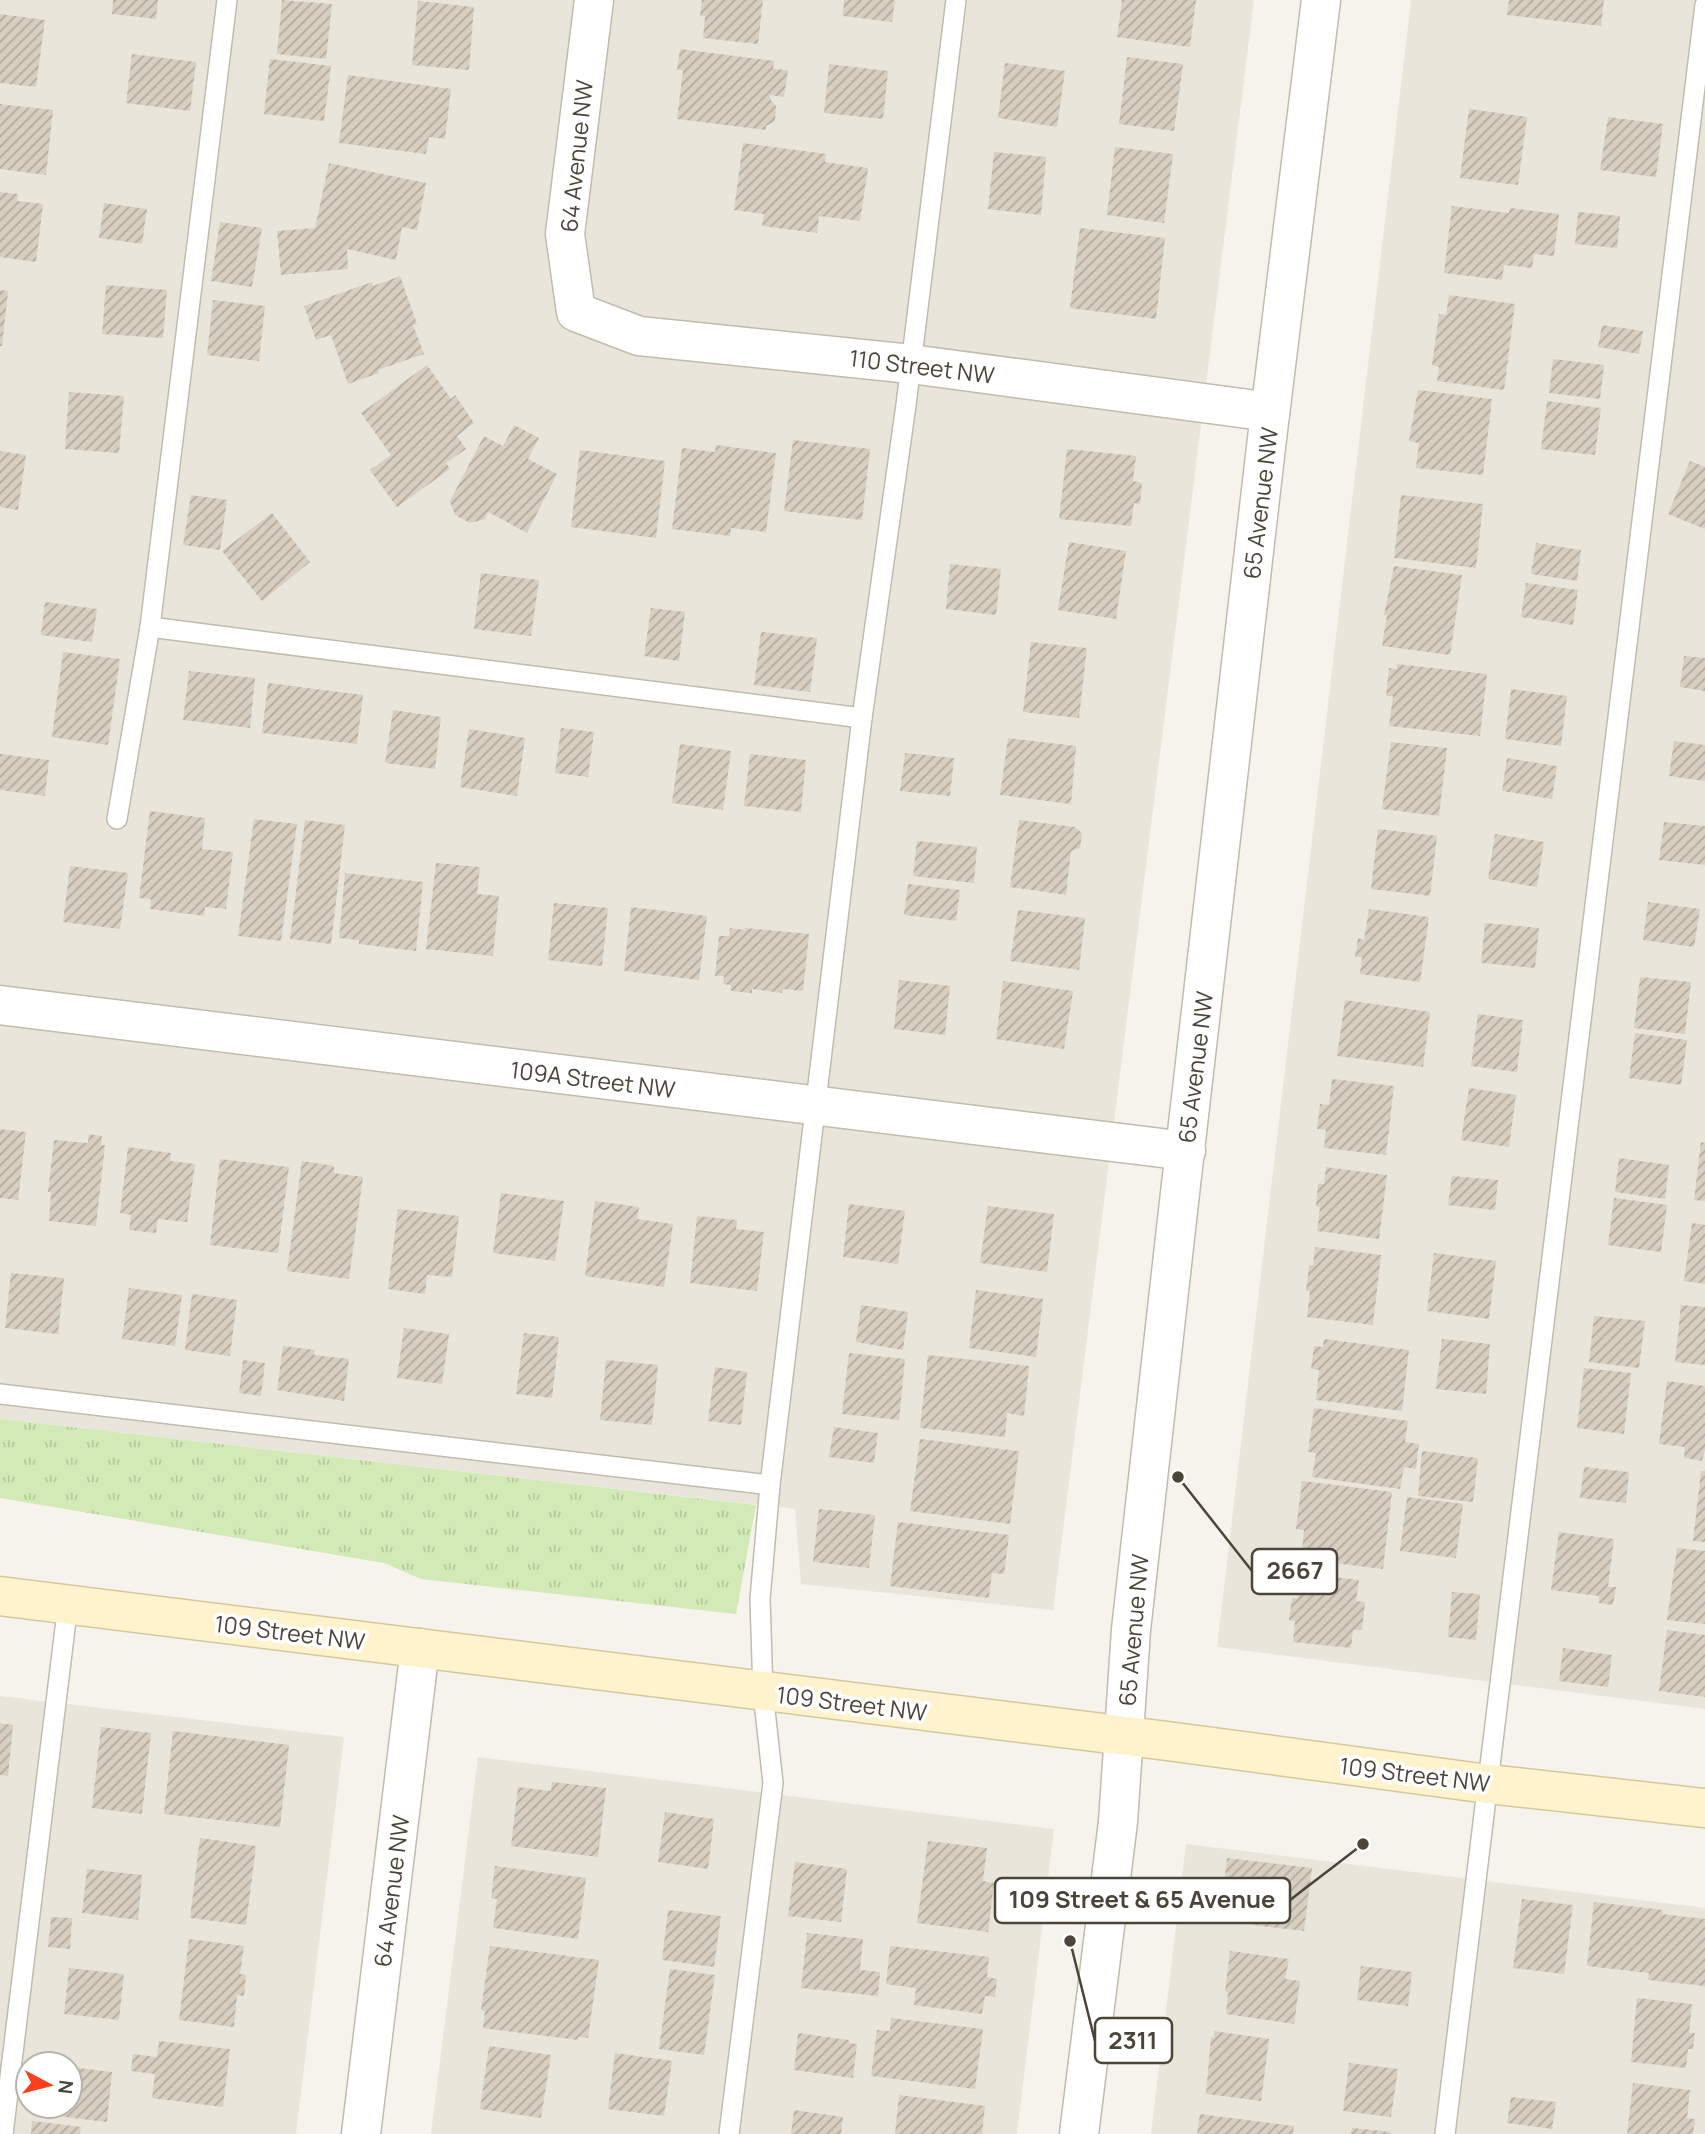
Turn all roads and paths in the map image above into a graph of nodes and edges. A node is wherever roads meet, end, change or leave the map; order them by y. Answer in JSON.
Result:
{"nodes":[{"id":1,"x":228,"y":0,"type":"edge"},
{"id":2,"x":594,"y":0,"type":"edge"},
{"id":3,"x":956,"y":0,"type":"edge"},
{"id":4,"x":1321,"y":0,"type":"edge"},
{"id":5,"x":1705,"y":5,"type":"edge"},
{"id":6,"x":1699,"y":106,"type":"edge"},
{"id":7,"x":576,"y":312,"type":"joint"},
{"id":8,"x":911,"y":363,"type":"junction"},
{"id":9,"x":1270,"y":412,"type":"junction"},
{"id":10,"x":150,"y":627,"type":"junction"},
{"id":11,"x":862,"y":718,"type":"junction"},
{"id":12,"x":117,"y":819,"type":"dead end"},
{"id":13,"x":0,"y":1005,"type":"edge"},
{"id":14,"x":815,"y":1107,"type":"junction"},
{"id":15,"x":1186,"y":1151,"type":"junction"},
{"id":16,"x":0,"y":1394,"type":"edge"},
{"id":17,"x":770,"y":1485,"type":"junction"},
{"id":18,"x":0,"y":1596,"type":"edge"},
{"id":19,"x":68,"y":1604,"type":"junction"},
{"id":20,"x":421,"y":1648,"type":"junction"},
{"id":21,"x":763,"y":1692,"type":"junction"},
{"id":22,"x":1124,"y":1737,"type":"junction"},
{"id":23,"x":1488,"y":1784,"type":"junction"},
{"id":24,"x":1705,"y":1808,"type":"edge"},
{"id":25,"x":4,"y":2134,"type":"edge"},
{"id":26,"x":361,"y":2134,"type":"edge"},
{"id":27,"x":729,"y":2134,"type":"edge"},
{"id":28,"x":1079,"y":2134,"type":"edge"},
{"id":29,"x":1446,"y":2134,"type":"edge"}],
"edges":[{"from":1,"to":10,"type":"lane"},
{"from":2,"to":7,"type":"street","name":"64 Avenue NW"},
{"from":3,"to":8,"type":"lane"},
{"from":4,"to":9,"type":"street","name":"65 Avenue NW"},
{"from":5,"to":6,"type":"lane"},
{"from":6,"to":23,"type":"lane"},
{"from":7,"to":8,"type":"street","name":"110 Street NW"},
{"from":8,"to":9,"type":"street","name":"110 Street NW"},
{"from":8,"to":11,"type":"lane"},
{"from":9,"to":15,"type":"street","name":"65 Avenue NW"},
{"from":10,"to":11,"type":"lane"},
{"from":10,"to":12,"type":"lane"},
{"from":11,"to":14,"type":"lane"},
{"from":13,"to":14,"type":"street","name":"109A Street NW"},
{"from":14,"to":15,"type":"street","name":"109A Street NW"},
{"from":14,"to":17,"type":"lane"},
{"from":15,"to":22,"type":"street","name":"65 Avenue NW"},
{"from":16,"to":17,"type":"lane"},
{"from":17,"to":21,"type":"lane"},
{"from":18,"to":19,"type":"main road","name":"109 Street NW"},
{"from":19,"to":20,"type":"main road","name":"109 Street NW"},
{"from":19,"to":25,"type":"lane"},
{"from":20,"to":21,"type":"main road","name":"109 Street NW"},
{"from":20,"to":26,"type":"street","name":"64 Avenue NW"},
{"from":21,"to":22,"type":"main road","name":"109 Street NW"},
{"from":21,"to":27,"type":"lane"},
{"from":22,"to":23,"type":"main road","name":"109 Street NW"},
{"from":22,"to":28,"type":"street","name":"65 Avenue NW"},
{"from":23,"to":24,"type":"main road","name":"109 Street NW"},
{"from":23,"to":29,"type":"lane"}]}
